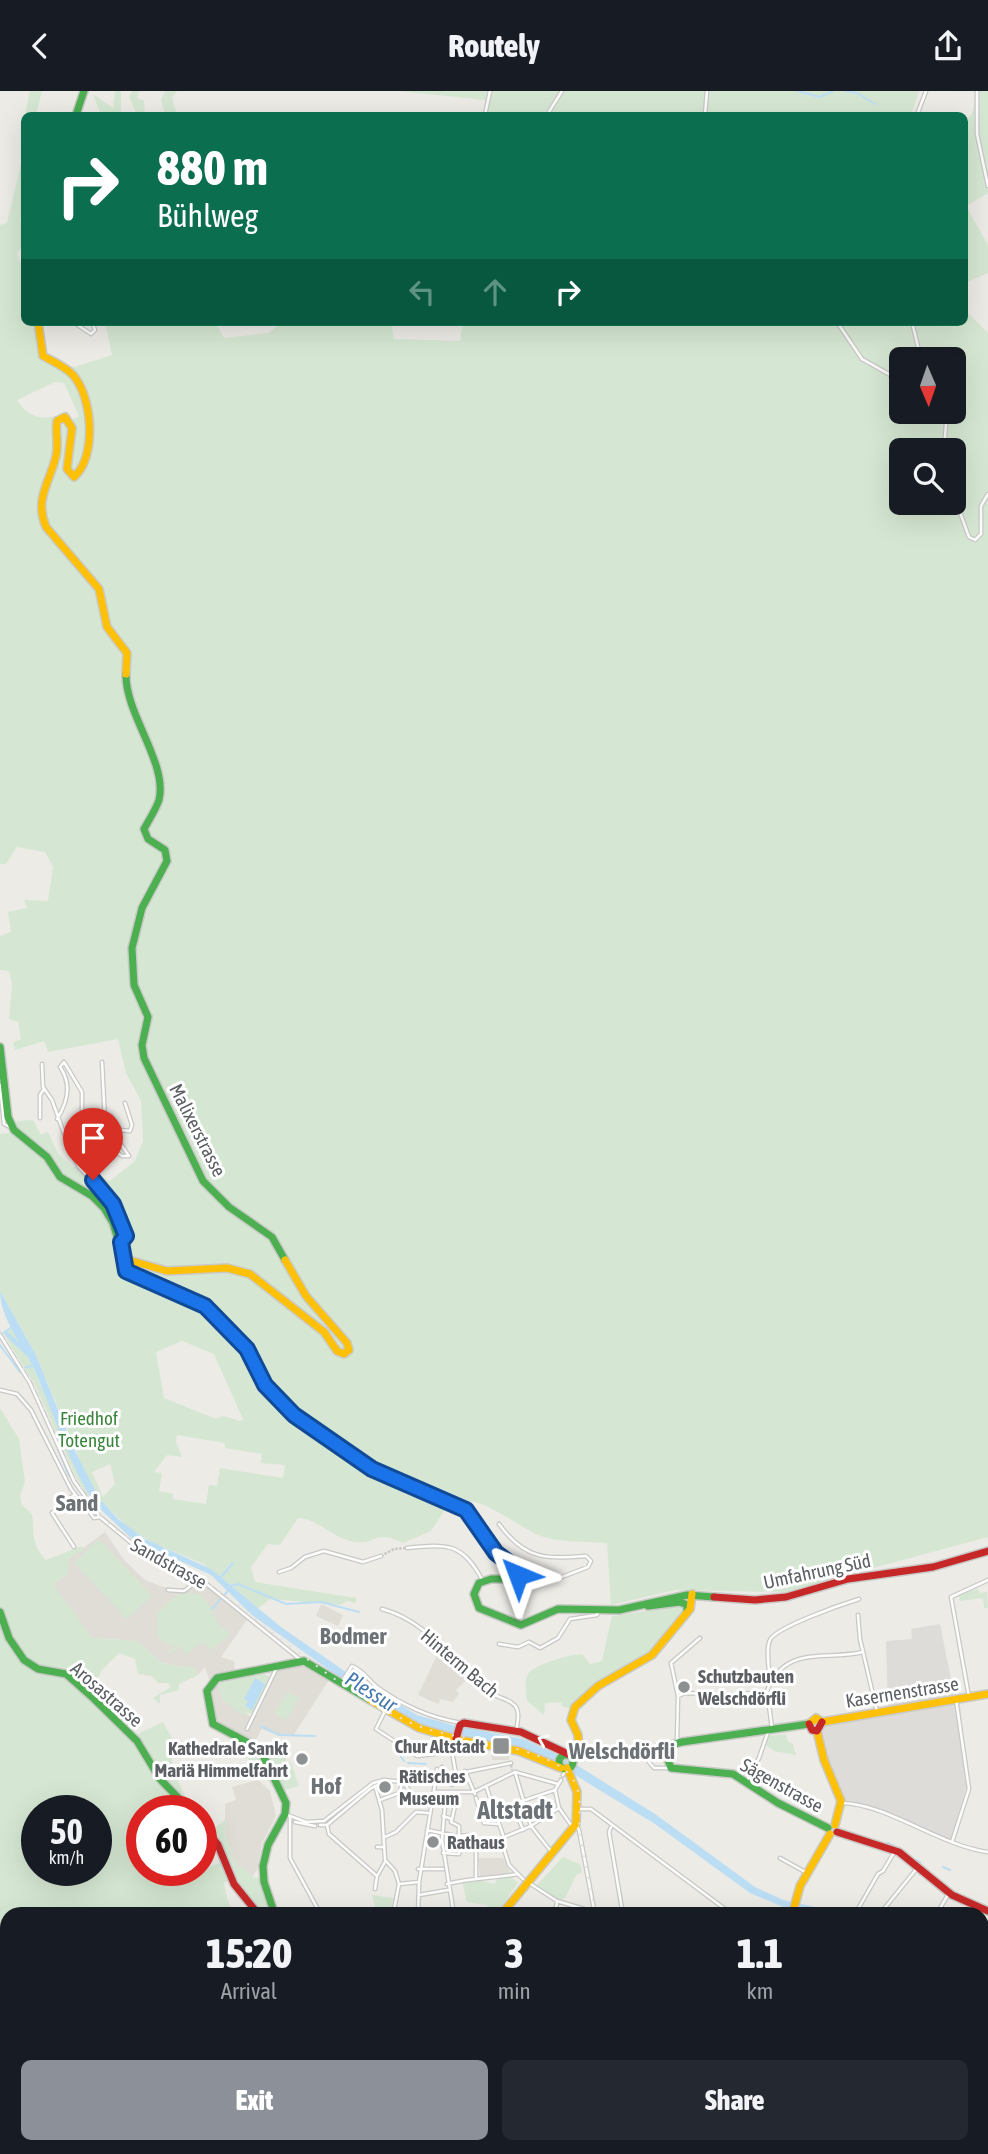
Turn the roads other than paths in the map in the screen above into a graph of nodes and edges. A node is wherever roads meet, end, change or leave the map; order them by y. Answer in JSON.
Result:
{"nodes":[{"id":1,"x":84,"y":91,"type":"edge"},
{"id":2,"x":489,"y":91,"type":"edge"},
{"id":3,"x":562,"y":91,"type":"edge"},
{"id":4,"x":707,"y":91,"type":"edge"},
{"id":5,"x":926,"y":91,"type":"edge"},
{"id":6,"x":977,"y":91,"type":"edge"},
{"id":7,"x":77,"y":112,"type":"edge"},
{"id":8,"x":486,"y":112,"type":"edge"},
{"id":9,"x":549,"y":112,"type":"edge"},
{"id":10,"x":705,"y":112,"type":"edge"},
{"id":11,"x":918,"y":112,"type":"edge"},
{"id":12,"x":988,"y":186,"type":"edge"},
{"id":13,"x":39,"y":326,"type":"edge"},
{"id":14,"x":79,"y":326,"type":"edge"},
{"id":15,"x":94,"y":326,"type":"edge"},
{"id":16,"x":840,"y":326,"type":"edge"},
{"id":17,"x":913,"y":326,"type":"edge"},
{"id":18,"x":918,"y":347,"type":"edge"},
{"id":19,"x":889,"y":374,"type":"edge"},
{"id":20,"x":988,"y":494,"type":"edge"},
{"id":21,"x":961,"y":515,"type":"edge"},
{"id":22,"x":0,"y":1047,"type":"edge"},
{"id":23,"x":102,"y":1062,"type":"dead end"},
{"id":24,"x":42,"y":1064,"type":"dead end"},
{"id":25,"x":0,"y":1085,"type":"edge"},
{"id":26,"x":44,"y":1089,"type":"junction"},
{"id":27,"x":125,"y":1103,"type":"dead end"},
{"id":28,"x":105,"y":1115,"type":"junction"},
{"id":29,"x":40,"y":1118,"type":"dead end"},
{"id":30,"x":57,"y":1119,"type":"junction"},
{"id":31,"x":12,"y":1128,"type":"junction"},
{"id":32,"x":121,"y":1242,"type":"junction"},
{"id":33,"x":125,"y":1263,"type":"junction"},
{"id":34,"x":0,"y":1335,"type":"edge"},
{"id":35,"x":0,"y":1390,"type":"edge"},
{"id":36,"x":75,"y":1495,"type":"junction"},
{"id":37,"x":100,"y":1517,"type":"junction"},
{"id":38,"x":499,"y":1524,"type":"dead end"},
{"id":39,"x":74,"y":1548,"type":"dead end"},
{"id":40,"x":407,"y":1548,"type":"tunnel mouth"},
{"id":41,"x":988,"y":1551,"type":"edge"},
{"id":42,"x":381,"y":1556,"type":"tunnel mouth"},
{"id":43,"x":279,"y":1572,"type":"dead end"},
{"id":44,"x":517,"y":1576,"type":"junction"},
{"id":45,"x":200,"y":1579,"type":"junction"},
{"id":46,"x":988,"y":1580,"type":"edge"},
{"id":47,"x":483,"y":1581,"type":"junction"},
{"id":48,"x":168,"y":1590,"type":"dead end"},
{"id":49,"x":692,"y":1594,"type":"junction"},
{"id":50,"x":859,"y":1599,"type":"dead end"},
{"id":51,"x":640,"y":1607,"type":"junction"},
{"id":52,"x":382,"y":1609,"type":"dead end"},
{"id":53,"x":598,"y":1611,"type":"junction"},
{"id":54,"x":0,"y":1612,"type":"edge"},
{"id":55,"x":687,"y":1613,"type":"junction"},
{"id":56,"x":858,"y":1615,"type":"dead end"},
{"id":57,"x":700,"y":1638,"type":"dead end"},
{"id":58,"x":499,"y":1644,"type":"dead end"},
{"id":59,"x":863,"y":1653,"type":"junction"},
{"id":60,"x":302,"y":1661,"type":"junction"},
{"id":61,"x":278,"y":1665,"type":"junction"},
{"id":62,"x":342,"y":1682,"type":"junction"},
{"id":63,"x":770,"y":1684,"type":"junction"},
{"id":64,"x":767,"y":1691,"type":"junction"},
{"id":65,"x":988,"y":1694,"type":"edge"},
{"id":66,"x":678,"y":1696,"type":"junction"},
{"id":67,"x":969,"y":1697,"type":"junction"},
{"id":68,"x":957,"y":1699,"type":"junction"},
{"id":69,"x":385,"y":1711,"type":"junction"},
{"id":70,"x":877,"y":1712,"type":"junction"},
{"id":71,"x":822,"y":1722,"type":"junction"},
{"id":72,"x":809,"y":1724,"type":"junction"},
{"id":73,"x":460,"y":1725,"type":"junction"},
{"id":74,"x":247,"y":1729,"type":"dead end"},
{"id":75,"x":770,"y":1729,"type":"junction"},
{"id":76,"x":516,"y":1731,"type":"junction"},
{"id":77,"x":817,"y":1731,"type":"junction"},
{"id":78,"x":456,"y":1737,"type":"junction"},
{"id":79,"x":677,"y":1743,"type":"junction"},
{"id":80,"x":663,"y":1747,"type":"junction"},
{"id":81,"x":512,"y":1749,"type":"junction"},
{"id":82,"x":452,"y":1753,"type":"junction"},
{"id":83,"x":643,"y":1756,"type":"dead end"},
{"id":84,"x":442,"y":1767,"type":"dead end"},
{"id":85,"x":566,"y":1767,"type":"junction"},
{"id":86,"x":671,"y":1768,"type":"junction"},
{"id":87,"x":465,"y":1771,"type":"junction"},
{"id":88,"x":513,"y":1771,"type":"junction"},
{"id":89,"x":456,"y":1774,"type":"junction"},
{"id":90,"x":388,"y":1780,"type":"junction"},
{"id":91,"x":747,"y":1781,"type":"junction"},
{"id":92,"x":403,"y":1782,"type":"junction"},
{"id":93,"x":375,"y":1786,"type":"junction"},
{"id":94,"x":486,"y":1786,"type":"junction"},
{"id":95,"x":452,"y":1787,"type":"junction"},
{"id":96,"x":555,"y":1790,"type":"junction"},
{"id":97,"x":434,"y":1792,"type":"junction"},
{"id":98,"x":458,"y":1793,"type":"junction"},
{"id":99,"x":446,"y":1794,"type":"junction"},
{"id":100,"x":176,"y":1795,"type":"edge"},
{"id":101,"x":475,"y":1795,"type":"junction"},
{"id":102,"x":380,"y":1800,"type":"junction"},
{"id":103,"x":524,"y":1800,"type":"junction"},
{"id":104,"x":432,"y":1802,"type":"junction"},
{"id":105,"x":842,"y":1803,"type":"junction"},
{"id":106,"x":493,"y":1805,"type":"junction"},
{"id":107,"x":478,"y":1808,"type":"junction"},
{"id":108,"x":559,"y":1808,"type":"junction"},
{"id":109,"x":579,"y":1809,"type":"junction"},
{"id":110,"x":496,"y":1810,"type":"junction"},
{"id":111,"x":428,"y":1813,"type":"junction"},
{"id":112,"x":288,"y":1815,"type":"junction"},
{"id":113,"x":443,"y":1817,"type":"junction"},
{"id":114,"x":519,"y":1817,"type":"dead end"},
{"id":115,"x":452,"y":1819,"type":"junction"},
{"id":116,"x":295,"y":1822,"type":"dead end"},
{"id":117,"x":499,"y":1824,"type":"junction"},
{"id":118,"x":320,"y":1825,"type":"dead end"},
{"id":119,"x":327,"y":1825,"type":"junction"},
{"id":120,"x":573,"y":1825,"type":"junction"},
{"id":121,"x":315,"y":1826,"type":"dead end"},
{"id":122,"x":531,"y":1826,"type":"junction"},
{"id":123,"x":611,"y":1827,"type":"junction"},
{"id":124,"x":833,"y":1829,"type":"junction"},
{"id":125,"x":428,"y":1830,"type":"junction"},
{"id":126,"x":523,"y":1830,"type":"junction"},
{"id":127,"x":442,"y":1832,"type":"junction"},
{"id":128,"x":460,"y":1835,"type":"junction"},
{"id":129,"x":473,"y":1835,"type":"dead end"},
{"id":130,"x":385,"y":1837,"type":"junction"},
{"id":131,"x":952,"y":1842,"type":"junction"},
{"id":132,"x":217,"y":1844,"type":"edge"},
{"id":133,"x":461,"y":1844,"type":"dead end"},
{"id":134,"x":384,"y":1846,"type":"junction"},
{"id":135,"x":377,"y":1847,"type":"dead end"},
{"id":136,"x":504,"y":1849,"type":"dead end"},
{"id":137,"x":550,"y":1850,"type":"dead end"},
{"id":138,"x":476,"y":1851,"type":"dead end"},
{"id":139,"x":896,"y":1851,"type":"junction"},
{"id":140,"x":988,"y":1852,"type":"edge"},
{"id":141,"x":443,"y":1853,"type":"junction"},
{"id":142,"x":780,"y":1859,"type":"dead end"},
{"id":143,"x":366,"y":1860,"type":"dead end"},
{"id":144,"x":385,"y":1861,"type":"junction"},
{"id":145,"x":362,"y":1865,"type":"junction"},
{"id":146,"x":918,"y":1867,"type":"junction"},
{"id":147,"x":418,"y":1869,"type":"junction"},
{"id":148,"x":444,"y":1869,"type":"junction"},
{"id":149,"x":807,"y":1873,"type":"junction"},
{"id":150,"x":518,"y":1874,"type":"junction"},
{"id":151,"x":377,"y":1875,"type":"junction"},
{"id":152,"x":476,"y":1877,"type":"junction"},
{"id":153,"x":524,"y":1880,"type":"junction"},
{"id":154,"x":419,"y":1882,"type":"junction"},
{"id":155,"x":447,"y":1884,"type":"junction"},
{"id":156,"x":399,"y":1886,"type":"junction"},
{"id":157,"x":375,"y":1889,"type":"dead end"},
{"id":158,"x":448,"y":1890,"type":"junction"},
{"id":159,"x":949,"y":1893,"type":"junction"},
{"id":160,"x":419,"y":1895,"type":"junction"},
{"id":161,"x":557,"y":1901,"type":"junction"},
{"id":162,"x":253,"y":1907,"type":"edge"},
{"id":163,"x":272,"y":1907,"type":"edge"},
{"id":164,"x":317,"y":1907,"type":"edge"},
{"id":165,"x":395,"y":1907,"type":"edge"},
{"id":166,"x":418,"y":1907,"type":"edge"},
{"id":167,"x":452,"y":1907,"type":"edge"},
{"id":168,"x":506,"y":1907,"type":"edge"},
{"id":169,"x":556,"y":1907,"type":"edge"},
{"id":170,"x":576,"y":1907,"type":"edge"},
{"id":171,"x":594,"y":1907,"type":"edge"},
{"id":172,"x":621,"y":1907,"type":"edge"},
{"id":173,"x":722,"y":1907,"type":"edge"},
{"id":174,"x":795,"y":1907,"type":"edge"},
{"id":175,"x":859,"y":1907,"type":"edge"},
{"id":176,"x":886,"y":1907,"type":"edge"},
{"id":177,"x":941,"y":1907,"type":"edge"},
{"id":178,"x":979,"y":1907,"type":"edge"}],
"edges":[{"from":1,"to":7,"type":"main road"},
{"from":2,"to":8,"type":"street"},
{"from":3,"to":9,"type":"street"},
{"from":4,"to":10,"type":"street"},
{"from":5,"to":11,"type":"street"},
{"from":6,"to":12,"type":"street"},
{"from":13,"to":33,"type":"main road","name":"Malixerstrasse"},
{"from":14,"to":15,"type":"street"},
{"from":16,"to":19,"type":"street"},
{"from":17,"to":18,"type":"street"},
{"from":20,"to":21,"type":"street"},
{"from":22,"to":31,"type":"main road"},
{"from":23,"to":28,"type":"street"},
{"from":24,"to":26,"type":"street"},
{"from":25,"to":31,"type":"street"},
{"from":26,"to":29,"type":"street"},
{"from":26,"to":30,"type":"street"},
{"from":27,"to":28,"type":"street"},
{"from":28,"to":30,"type":"street"},
{"from":30,"to":32,"type":"street"},
{"from":31,"to":32,"type":"main road"},
{"from":32,"to":33,"type":"main road"},
{"from":33,"to":44,"type":"main road"},
{"from":34,"to":37,"type":"street","name":"Sandstrasse"},
{"from":35,"to":36,"type":"street"},
{"from":36,"to":37,"type":"street"},
{"from":36,"to":39,"type":"street"},
{"from":37,"to":45,"type":"street","name":"Sandstrasse"},
{"from":38,"to":44,"type":"street"},
{"from":40,"to":47,"type":"street"},
{"from":41,"to":49,"type":"main road","name":"Umfahrung Süd"},
{"from":42,"to":43,"type":"street"},
{"from":44,"to":47,"type":"main road"},
{"from":45,"to":48,"type":"street"},
{"from":45,"to":60,"type":"street","name":"Sandstrasse"},
{"from":46,"to":67,"type":"street"},
{"from":47,"to":53,"type":"main road"},
{"from":49,"to":51,"type":"main road"},
{"from":49,"to":55,"type":"main road"},
{"from":50,"to":63,"type":"street"},
{"from":51,"to":53,"type":"main road"},
{"from":51,"to":55,"type":"main road"},
{"from":52,"to":76,"type":"street","name":"Hinterm Bach"},
{"from":53,"to":58,"type":"street"},
{"from":54,"to":100,"type":"main road","name":"Arosastrasse"},
{"from":55,"to":85,"type":"main road"},
{"from":56,"to":59,"type":"street"},
{"from":57,"to":66,"type":"street"},
{"from":59,"to":63,"type":"street"},
{"from":59,"to":70,"type":"street"},
{"from":60,"to":61,"type":"main road"},
{"from":60,"to":62,"type":"main road"},
{"from":61,"to":74,"type":"street"},
{"from":61,"to":112,"type":"main road"},
{"from":62,"to":69,"type":"main road"},
{"from":62,"to":73,"type":"street"},
{"from":63,"to":64,"type":"street"},
{"from":64,"to":66,"type":"street"},
{"from":64,"to":75,"type":"street"},
{"from":65,"to":67,"type":"main road","name":"Kasernenstrasse"},
{"from":66,"to":79,"type":"street"},
{"from":67,"to":68,"type":"main road","name":"Kasernenstrasse"},
{"from":68,"to":70,"type":"main road","name":"Kasernenstrasse"},
{"from":68,"to":131,"type":"street"},
{"from":69,"to":78,"type":"main road"},
{"from":69,"to":82,"type":"street"},
{"from":70,"to":71,"type":"main road","name":"Kasernenstrasse"},
{"from":71,"to":72,"type":"main road","name":"Kasernenstrasse"},
{"from":71,"to":77,"type":"main road"},
{"from":72,"to":75,"type":"main road"},
{"from":72,"to":77,"type":"main road"},
{"from":73,"to":76,"type":"main road"},
{"from":73,"to":78,"type":"main road"},
{"from":75,"to":79,"type":"main road"},
{"from":75,"to":91,"type":"street"},
{"from":85,"to":76,"type":"main road","one_way":true},
{"from":77,"to":105,"type":"main road"},
{"from":78,"to":81,"type":"main road"},
{"from":78,"to":82,"type":"street"},
{"from":79,"to":80,"type":"main road"},
{"from":80,"to":85,"type":"main road"},
{"from":80,"to":86,"type":"main road"},
{"from":81,"to":85,"type":"main road"},
{"from":81,"to":87,"type":"street"},
{"from":82,"to":89,"type":"street"},
{"from":83,"to":86,"type":"street","name":"Sägenstrasse"},
{"from":84,"to":95,"type":"street"},
{"from":85,"to":88,"type":"street"},
{"from":85,"to":96,"type":"street"},
{"from":85,"to":109,"type":"main road"},
{"from":86,"to":91,"type":"main road","name":"Sägenstrasse"},
{"from":87,"to":89,"type":"street"},
{"from":87,"to":101,"type":"street"},
{"from":88,"to":94,"type":"street"},
{"from":88,"to":103,"type":"street"},
{"from":89,"to":95,"type":"street"},
{"from":90,"to":92,"type":"street"},
{"from":90,"to":93,"type":"street"},
{"from":90,"to":112,"type":"street"},
{"from":91,"to":124,"type":"main road","name":"Sägenstrasse"},
{"from":92,"to":97,"type":"street"},
{"from":92,"to":102,"type":"street"},
{"from":92,"to":104,"type":"street"},
{"from":93,"to":102,"type":"street"},
{"from":93,"to":119,"type":"street"},
{"from":94,"to":101,"type":"street"},
{"from":94,"to":106,"type":"street"},
{"from":95,"to":98,"type":"street"},
{"from":95,"to":99,"type":"street"},
{"from":96,"to":103,"type":"street"},
{"from":96,"to":108,"type":"street"},
{"from":97,"to":99,"type":"street"},
{"from":97,"to":104,"type":"street"},
{"from":98,"to":101,"type":"street"},
{"from":98,"to":115,"type":"street"},
{"from":99,"to":113,"type":"street"},
{"from":101,"to":107,"type":"street"},
{"from":102,"to":130,"type":"street"},
{"from":103,"to":110,"type":"street"},
{"from":103,"to":122,"type":"street"},
{"from":104,"to":111,"type":"street"},
{"from":105,"to":124,"type":"main road"},
{"from":105,"to":131,"type":"street"},
{"from":106,"to":107,"type":"street"},
{"from":106,"to":110,"type":"street"},
{"from":107,"to":117,"type":"street"},
{"from":108,"to":120,"type":"street"},
{"from":108,"to":122,"type":"street"},
{"from":109,"to":120,"type":"main road"},
{"from":109,"to":123,"type":"street"},
{"from":110,"to":117,"type":"street"},
{"from":111,"to":125,"type":"street"},
{"from":111,"to":130,"type":"street"},
{"from":112,"to":163,"type":"main road"},
{"from":112,"to":164,"type":"street"},
{"from":113,"to":115,"type":"street"},
{"from":113,"to":127,"type":"street"},
{"from":114,"to":126,"type":"street"},
{"from":115,"to":128,"type":"street"},
{"from":116,"to":121,"type":"street"},
{"from":117,"to":126,"type":"street"},
{"from":118,"to":119,"type":"street"},
{"from":119,"to":145,"type":"street"},
{"from":120,"to":153,"type":"main road"},
{"from":120,"to":171,"type":"street"},
{"from":122,"to":126,"type":"street"},
{"from":122,"to":137,"type":"street"},
{"from":123,"to":172,"type":"street"},
{"from":123,"to":173,"type":"street"},
{"from":124,"to":139,"type":"main road","name":"Sägenstrasse"},
{"from":124,"to":149,"type":"main road"},
{"from":125,"to":127,"type":"street"},
{"from":125,"to":147,"type":"street"},
{"from":127,"to":128,"type":"street"},
{"from":127,"to":141,"type":"street"},
{"from":128,"to":129,"type":"street"},
{"from":130,"to":134,"type":"street"},
{"from":131,"to":140,"type":"street"},
{"from":132,"to":162,"type":"main road"},
{"from":133,"to":141,"type":"street"},
{"from":134,"to":135,"type":"street"},
{"from":134,"to":144,"type":"street"},
{"from":136,"to":150,"type":"street"},
{"from":138,"to":152,"type":"street"},
{"from":139,"to":146,"type":"main road","name":"Sägenstrasse"},
{"from":139,"to":175,"type":"street"},
{"from":141,"to":148,"type":"street"},
{"from":142,"to":149,"type":"street"},
{"from":143,"to":145,"type":"street"},
{"from":144,"to":151,"type":"street"},
{"from":144,"to":156,"type":"street"},
{"from":145,"to":151,"type":"street"},
{"from":146,"to":159,"type":"main road","name":"Sägenstrasse"},
{"from":146,"to":176,"type":"street"},
{"from":147,"to":148,"type":"street"},
{"from":147,"to":154,"type":"street"},
{"from":148,"to":155,"type":"street"},
{"from":149,"to":174,"type":"main road"},
{"from":150,"to":152,"type":"street"},
{"from":150,"to":153,"type":"street"},
{"from":151,"to":157,"type":"street"},
{"from":152,"to":155,"type":"street"},
{"from":153,"to":161,"type":"street"},
{"from":153,"to":168,"type":"main road"},
{"from":154,"to":156,"type":"street"},
{"from":154,"to":160,"type":"street"},
{"from":155,"to":158,"type":"street"},
{"from":156,"to":165,"type":"street"},
{"from":158,"to":160,"type":"street"},
{"from":158,"to":167,"type":"street"},
{"from":159,"to":177,"type":"street"},
{"from":159,"to":178,"type":"main road","name":"Sägenstrasse"},
{"from":160,"to":166,"type":"street"},
{"from":161,"to":169,"type":"street"},
{"from":161,"to":170,"type":"street"}]}
